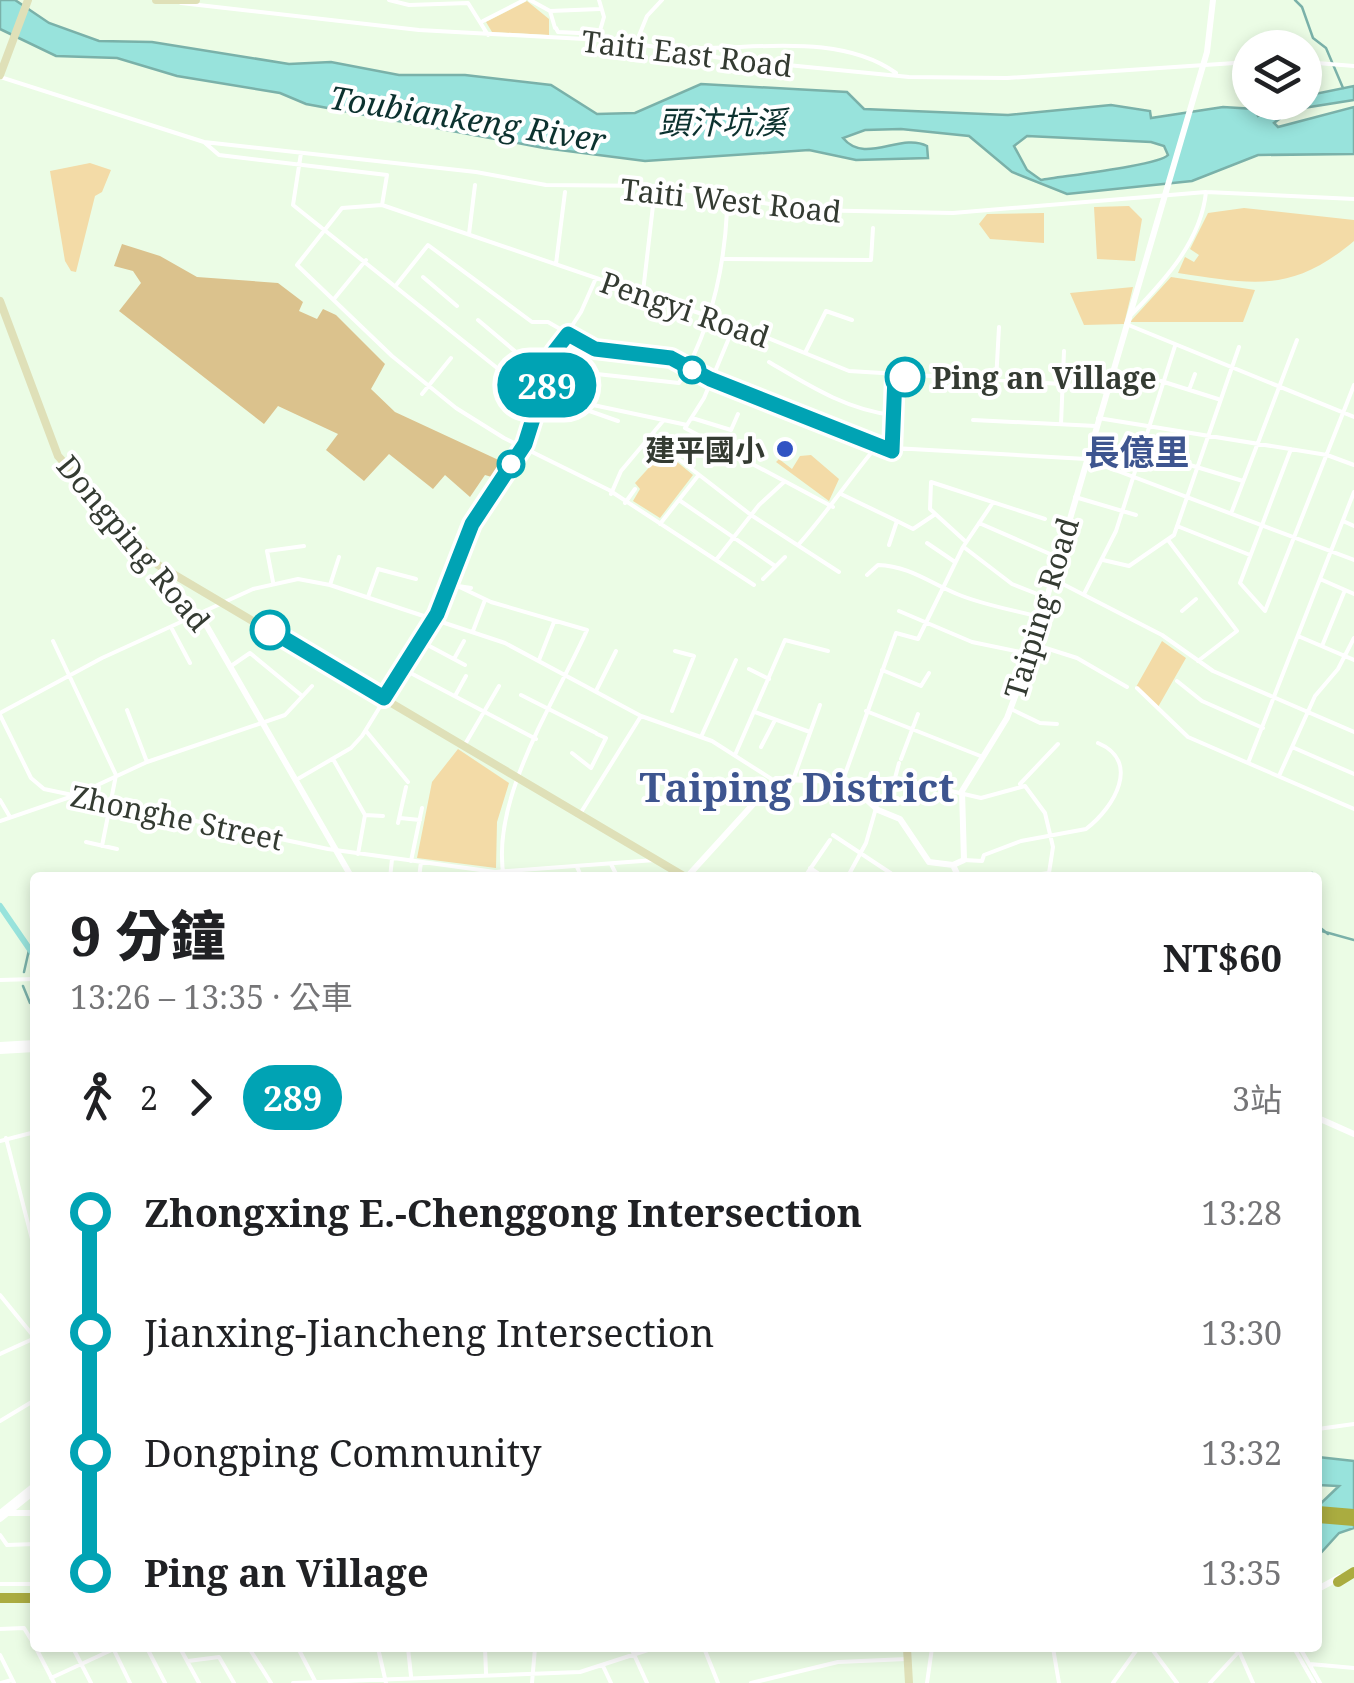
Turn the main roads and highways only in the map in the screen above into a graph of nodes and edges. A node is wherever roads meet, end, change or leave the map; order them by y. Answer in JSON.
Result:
{"nodes":[{"id":1,"x":28,"y":0,"type":"edge"},
{"id":2,"x":156,"y":0,"type":"edge"},
{"id":3,"x":196,"y":0,"type":"edge"},
{"id":4,"x":177,"y":2,"type":"edge"},
{"id":5,"x":0,"y":76,"type":"edge"},
{"id":6,"x":0,"y":301,"type":"edge"},
{"id":7,"x":677,"y":872,"type":"edge"},
{"id":8,"x":1322,"y":1515,"type":"edge"},
{"id":9,"x":1354,"y":1517,"type":"edge"},
{"id":10,"x":1354,"y":1572,"type":"edge"},
{"id":11,"x":1338,"y":1582,"type":"road end"},
{"id":12,"x":0,"y":1593,"type":"edge"},
{"id":13,"x":30,"y":1594,"type":"edge"},
{"id":14,"x":907,"y":1652,"type":"edge"},
{"id":15,"x":910,"y":1683,"type":"edge"}],
"edges":[{"from":1,"to":5,"type":"main road"},
{"from":2,"to":4,"type":"main road"},
{"from":3,"to":4,"type":"main road"},
{"from":6,"to":7,"type":"main road","name":"Dongping Road"},
{"from":8,"to":9,"type":"highway"},
{"from":10,"to":11,"type":"highway"},
{"from":12,"to":13,"type":"highway"},
{"from":14,"to":15,"type":"main road"}]}
